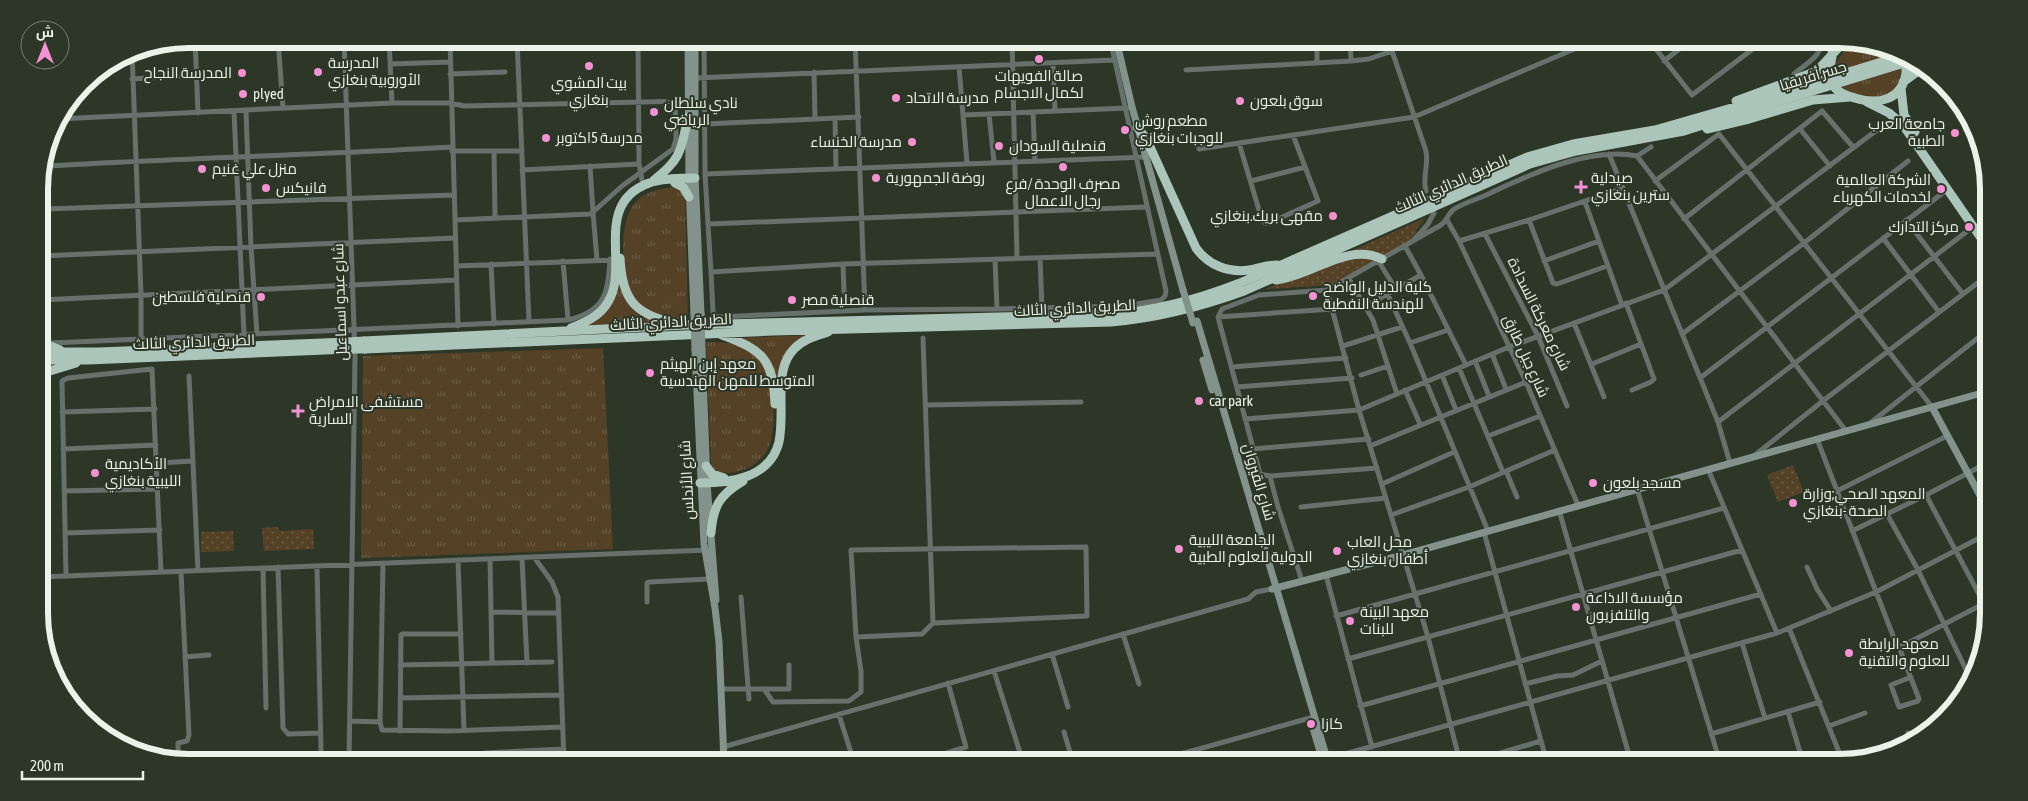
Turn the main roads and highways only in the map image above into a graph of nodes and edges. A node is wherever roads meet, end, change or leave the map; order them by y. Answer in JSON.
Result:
{"nodes":[{"id":1,"x":1117,"y":47,"type":"edge"},
{"id":2,"x":1832,"y":47,"type":"edge"},
{"id":3,"x":1839,"y":47,"type":"edge"},
{"id":4,"x":688,"y":48,"type":"edge"},
{"id":5,"x":696,"y":48,"type":"edge"},
{"id":6,"x":1832,"y":56,"type":"junction"},
{"id":7,"x":1893,"y":58,"type":"edge"},
{"id":8,"x":1904,"y":63,"type":"edge"},
{"id":9,"x":1905,"y":64,"type":"edge"},
{"id":10,"x":1918,"y":71,"type":"edge"},
{"id":11,"x":1902,"y":85,"type":"junction"},
{"id":12,"x":1850,"y":97,"type":"junction"},
{"id":13,"x":1867,"y":102,"type":"junction"},
{"id":14,"x":1749,"y":106,"type":"junction"},
{"id":15,"x":1708,"y":114,"type":"junction"},
{"id":16,"x":692,"y":119,"type":"junction"},
{"id":17,"x":1138,"y":127,"type":"junction"},
{"id":18,"x":1684,"y":131,"type":"junction"},
{"id":19,"x":692,"y":180,"type":"junction"},
{"id":20,"x":675,"y":183,"type":"junction"},
{"id":21,"x":647,"y":184,"type":"junction"},
{"id":22,"x":689,"y":197,"type":"junction"},
{"id":23,"x":1980,"y":225,"type":"edge"},
{"id":24,"x":1980,"y":235,"type":"edge"},
{"id":25,"x":1381,"y":260,"type":"road end"},
{"id":26,"x":1282,"y":265,"type":"junction"},
{"id":27,"x":1266,"y":281,"type":"junction"},
{"id":28,"x":697,"y":314,"type":"junction"},
{"id":29,"x":1195,"y":322,"type":"junction"},
{"id":30,"x":686,"y":325,"type":"junction"},
{"id":31,"x":841,"y":329,"type":"junction"},
{"id":32,"x":562,"y":331,"type":"junction"},
{"id":33,"x":717,"y":333,"type":"junction"},
{"id":34,"x":48,"y":345,"type":"edge"},
{"id":35,"x":365,"y":345,"type":"junction"},
{"id":36,"x":348,"y":346,"type":"junction"},
{"id":37,"x":698,"y":349,"type":"junction"},
{"id":38,"x":48,"y":352,"type":"edge"},
{"id":39,"x":70,"y":353,"type":"junction"},
{"id":40,"x":48,"y":360,"type":"edge"},
{"id":41,"x":88,"y":360,"type":"junction"},
{"id":42,"x":48,"y":372,"type":"edge"},
{"id":43,"x":1980,"y":393,"type":"edge"},
{"id":44,"x":1932,"y":407,"type":"junction"},
{"id":45,"x":706,"y":466,"type":"junction"},
{"id":46,"x":758,"y":472,"type":"junction"},
{"id":47,"x":724,"y":478,"type":"junction"},
{"id":48,"x":703,"y":481,"type":"junction"},
{"id":49,"x":1980,"y":495,"type":"edge"},
{"id":50,"x":711,"y":533,"type":"junction"},
{"id":51,"x":708,"y":550,"type":"junction"},
{"id":52,"x":1274,"y":589,"type":"junction"},
{"id":53,"x":715,"y":608,"type":"junction"},
{"id":54,"x":1323,"y":753,"type":"edge"},
{"id":55,"x":1324,"y":753,"type":"edge"},
{"id":56,"x":723,"y":754,"type":"edge"}],
"edges":[{"from":1,"to":17,"type":"main road","name":"شارع القيروان"},
{"from":2,"to":6,"type":"highway"},
{"from":3,"to":6,"type":"highway"},
{"from":4,"to":16,"type":"main road"},
{"from":5,"to":16,"type":"main road"},
{"from":6,"to":12,"type":"highway"},
{"from":6,"to":15,"type":"highway"},
{"from":7,"to":14,"type":"highway","name":"جسر أفريقيا","bridge":true},
{"from":8,"to":14,"type":"highway","name":"جسر أفريقيا","bridge":true},
{"from":9,"to":11,"type":"highway"},
{"from":10,"to":11,"type":"highway"},
{"from":11,"to":13,"type":"highway"},
{"from":11,"to":23,"type":"highway"},
{"from":12,"to":13,"type":"highway"},
{"from":12,"to":18,"type":"highway"},
{"from":13,"to":24,"type":"highway"},
{"from":14,"to":15,"type":"highway","name":"الطريق الدائري الثالث"},
{"from":14,"to":18,"type":"highway","name":"الطريق الدائري الثالث"},
{"from":15,"to":26,"type":"highway","name":"الطريق الدائري الثالث"},
{"from":16,"to":19,"type":"main road"},
{"from":16,"to":21,"type":"highway"},
{"from":17,"to":26,"type":"highway"},
{"from":17,"to":29,"type":"main road","name":"شارع القيروان","bridge":true},
{"from":18,"to":27,"type":"highway","name":"الطريق الدائري الثالث"},
{"from":19,"to":20,"type":"highway"},
{"from":19,"to":21,"type":"highway"},
{"from":19,"to":22,"type":"main road"},
{"from":19,"to":28,"type":"main road"},
{"from":20,"to":22,"type":"highway"},
{"from":20,"to":30,"type":"highway"},
{"from":21,"to":32,"type":"highway"},
{"from":22,"to":28,"type":"main road"},
{"from":25,"to":27,"type":"highway"},
{"from":26,"to":30,"type":"highway","name":"الطريق الدائري الثالث"},
{"from":27,"to":31,"type":"highway","name":"الطريق الدائري الثالث"},
{"from":28,"to":37,"type":"main road","bridge":true},
{"from":29,"to":52,"type":"main road","name":"شارع القيروان"},
{"from":29,"to":52,"type":"main road","name":"شارع القيروان"},
{"from":30,"to":32,"type":"highway","name":"الطريق الدائري الثالث"},
{"from":31,"to":33,"type":"highway","name":"الطريق الدائري الثالث"},
{"from":31,"to":46,"type":"highway"},
{"from":32,"to":35,"type":"highway","name":"الطريق الدائري الثالث"},
{"from":33,"to":35,"type":"highway","name":"الطريق الدائري الثالث"},
{"from":33,"to":47,"type":"highway"},
{"from":34,"to":39,"type":"highway"},
{"from":35,"to":36,"type":"highway","bridge":true},
{"from":36,"to":39,"type":"highway","name":"الطريق الدائري الثالث"},
{"from":36,"to":41,"type":"highway","name":"الطريق الدائري الثالث"},
{"from":37,"to":45,"type":"main road","name":"شارع الأندلس"},
{"from":37,"to":48,"type":"main road","name":"شارع الأندلس"},
{"from":38,"to":39,"type":"highway","name":"الطريق الدائري الثالث"},
{"from":40,"to":41,"type":"highway","name":"الطريق الدائري الثالث"},
{"from":41,"to":42,"type":"highway"},
{"from":43,"to":44,"type":"main road"},
{"from":44,"to":49,"type":"main road"},
{"from":44,"to":52,"type":"main road"},
{"from":45,"to":47,"type":"highway"},
{"from":45,"to":48,"type":"main road","name":"شارع الأندلس"},
{"from":46,"to":48,"type":"highway"},
{"from":46,"to":50,"type":"highway"},
{"from":47,"to":48,"type":"highway"},
{"from":48,"to":50,"type":"main road","name":"شارع الأندلس"},
{"from":48,"to":51,"type":"main road","name":"شارع الأندلس"},
{"from":50,"to":51,"type":"main road","name":"شارع الأندلس"},
{"from":51,"to":53,"type":"main road","name":"شارع الأندلس"},
{"from":51,"to":53,"type":"main road","name":"شارع الأندلس"},
{"from":52,"to":54,"type":"main road","name":"شارع القيروان"},
{"from":52,"to":55,"type":"main road","name":"شارع القيروان"},
{"from":53,"to":56,"type":"main road","name":"شارع الأندلس"}]}
